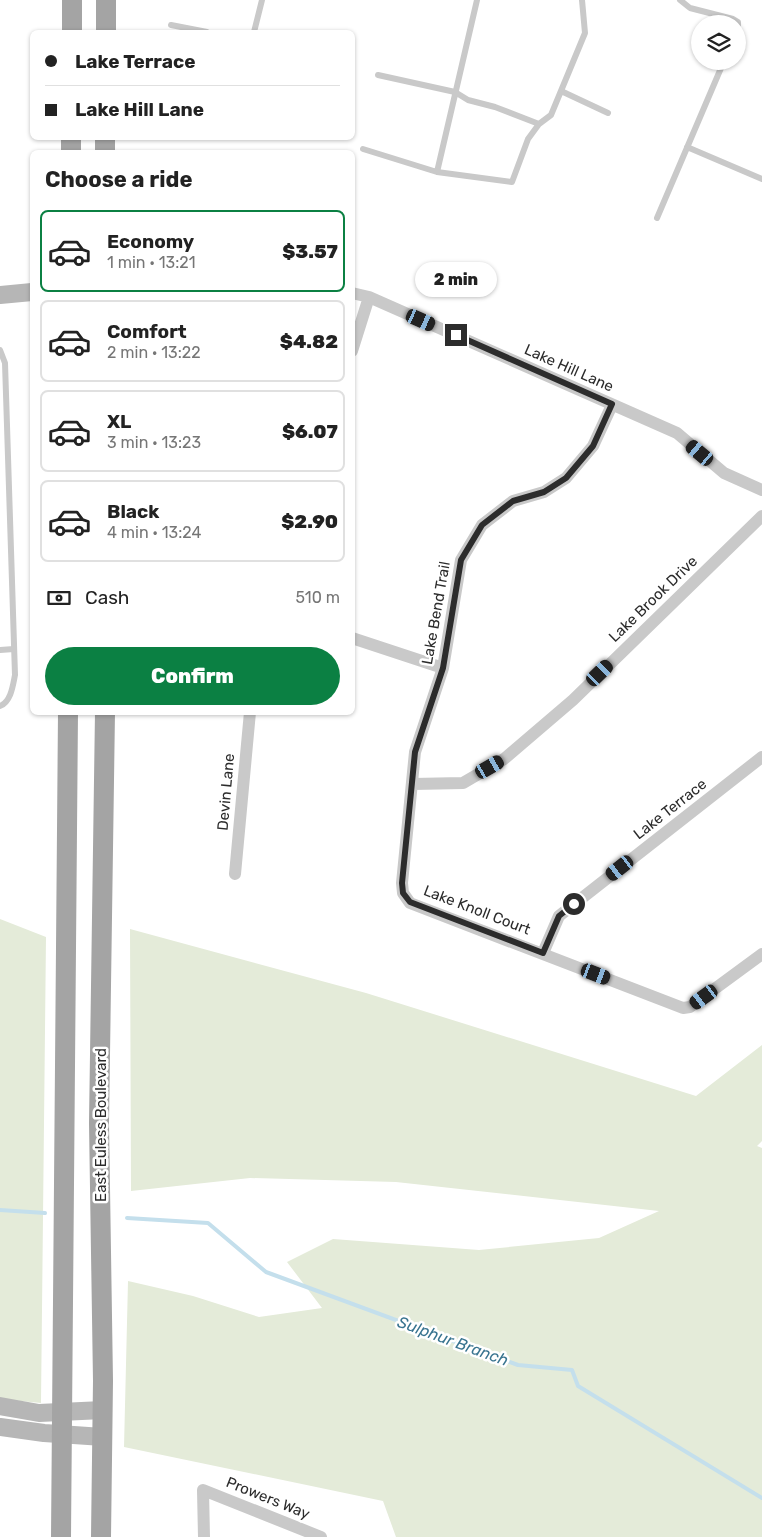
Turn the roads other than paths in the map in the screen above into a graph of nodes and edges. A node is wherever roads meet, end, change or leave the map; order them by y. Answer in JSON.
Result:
{"nodes":[{"id":1,"x":72,"y":0,"type":"edge"},
{"id":2,"x":106,"y":0,"type":"edge"},
{"id":3,"x":262,"y":0,"type":"edge"},
{"id":4,"x":477,"y":0,"type":"edge"},
{"id":5,"x":582,"y":0,"type":"edge"},
{"id":6,"x":680,"y":0,"type":"edge"},
{"id":7,"x":717,"y":15,"type":"edge"},
{"id":8,"x":171,"y":25,"type":"dead end"},
{"id":9,"x":72,"y":30,"type":"edge"},
{"id":10,"x":106,"y":30,"type":"edge"},
{"id":11,"x":197,"y":30,"type":"edge"},
{"id":12,"x":254,"y":30,"type":"edge"},
{"id":13,"x":720,"y":70,"type":"edge"},
{"id":14,"x":378,"y":74,"type":"dead end"},
{"id":15,"x":561,"y":91,"type":"junction"},
{"id":16,"x":455,"y":92,"type":"junction"},
{"id":17,"x":608,"y":113,"type":"dead end"},
{"id":18,"x":539,"y":124,"type":"junction"},
{"id":19,"x":363,"y":148,"type":"dead end"},
{"id":20,"x":687,"y":148,"type":"junction"},
{"id":21,"x":437,"y":172,"type":"junction"},
{"id":22,"x":762,"y":179,"type":"edge"},
{"id":23,"x":657,"y":218,"type":"dead end"},
{"id":24,"x":30,"y":292,"type":"edge"},
{"id":25,"x":355,"y":294,"type":"edge"},
{"id":26,"x":0,"y":295,"type":"edge"},
{"id":27,"x":369,"y":297,"type":"junction"},
{"id":28,"x":355,"y":341,"type":"edge"},
{"id":29,"x":0,"y":350,"type":"edge"},
{"id":30,"x":612,"y":404,"type":"junction"},
{"id":31,"x":762,"y":490,"type":"edge"},
{"id":32,"x":762,"y":516,"type":"edge"},
{"id":33,"x":355,"y":639,"type":"edge"},
{"id":34,"x":14,"y":649,"type":"junction"},
{"id":35,"x":0,"y":650,"type":"edge"},
{"id":36,"x":443,"y":668,"type":"junction"},
{"id":37,"x":0,"y":706,"type":"edge"},
{"id":38,"x":68,"y":715,"type":"edge"},
{"id":39,"x":105,"y":715,"type":"edge"},
{"id":40,"x":250,"y":715,"type":"edge"},
{"id":41,"x":762,"y":757,"type":"edge"},
{"id":42,"x":413,"y":784,"type":"junction"},
{"id":43,"x":235,"y":874,"type":"dead end"},
{"id":44,"x":403,"y":893,"type":"joint"},
{"id":45,"x":543,"y":953,"type":"junction"},
{"id":46,"x":762,"y":954,"type":"edge"},
{"id":47,"x":0,"y":1406,"type":"edge"},
{"id":48,"x":103,"y":1410,"type":"junction"},
{"id":49,"x":62,"y":1412,"type":"junction"},
{"id":50,"x":0,"y":1427,"type":"edge"},
{"id":51,"x":62,"y":1435,"type":"junction"},
{"id":52,"x":103,"y":1437,"type":"junction"},
{"id":53,"x":62,"y":1537,"type":"edge"},
{"id":54,"x":101,"y":1537,"type":"edge"},
{"id":55,"x":204,"y":1537,"type":"edge"},
{"id":56,"x":321,"y":1537,"type":"edge"}],
"edges":[{"from":1,"to":9,"type":"main road"},
{"from":2,"to":10,"type":"main road"},
{"from":3,"to":12,"type":"lane"},
{"from":4,"to":16,"type":"lane"},
{"from":5,"to":15,"type":"lane"},
{"from":6,"to":7,"type":"lane"},
{"from":8,"to":11,"type":"lane"},
{"from":13,"to":20,"type":"lane"},
{"from":14,"to":16,"type":"lane"},
{"from":15,"to":17,"type":"lane"},
{"from":15,"to":18,"type":"lane"},
{"from":16,"to":18,"type":"lane"},
{"from":16,"to":21,"type":"lane"},
{"from":18,"to":21,"type":"lane"},
{"from":19,"to":21,"type":"lane"},
{"from":20,"to":22,"type":"lane"},
{"from":20,"to":23,"type":"lane"},
{"from":24,"to":26,"type":"street"},
{"from":25,"to":27,"type":"street","name":"Lake Hill Lane"},
{"from":27,"to":28,"type":"street"},
{"from":27,"to":30,"type":"street","name":"Lake Hill Lane"},
{"from":29,"to":34,"type":"lane"},
{"from":30,"to":31,"type":"street","name":"Lake Hill Lane"},
{"from":30,"to":36,"type":"street","name":"Lake Bend Trail"},
{"from":32,"to":42,"type":"street","name":"Lake Brook Drive"},
{"from":33,"to":36,"type":"street"},
{"from":34,"to":35,"type":"lane"},
{"from":34,"to":37,"type":"lane"},
{"from":36,"to":42,"type":"street","name":"Lake Bend Trail"},
{"from":38,"to":49,"type":"main road"},
{"from":39,"to":48,"type":"main road","name":"East Euless Boulevard"},
{"from":40,"to":43,"type":"street","name":"Devin Lane"},
{"from":41,"to":45,"type":"street","name":"Lake Terrace"},
{"from":42,"to":44,"type":"street","name":"Lake Bend Trail"},
{"from":44,"to":45,"type":"street","name":"Lake Knoll Court"},
{"from":45,"to":46,"type":"street","name":"Lake Knoll Court"},
{"from":47,"to":49,"type":"street"},
{"from":48,"to":49,"type":"street"},
{"from":48,"to":52,"type":"main road","name":"East Euless Boulevard"},
{"from":49,"to":51,"type":"main road"},
{"from":50,"to":51,"type":"street"},
{"from":51,"to":52,"type":"street"},
{"from":51,"to":53,"type":"main road"},
{"from":52,"to":54,"type":"main road","name":"East Euless Boulevard"},
{"from":55,"to":56,"type":"street","name":"Prowers Way"}]}
